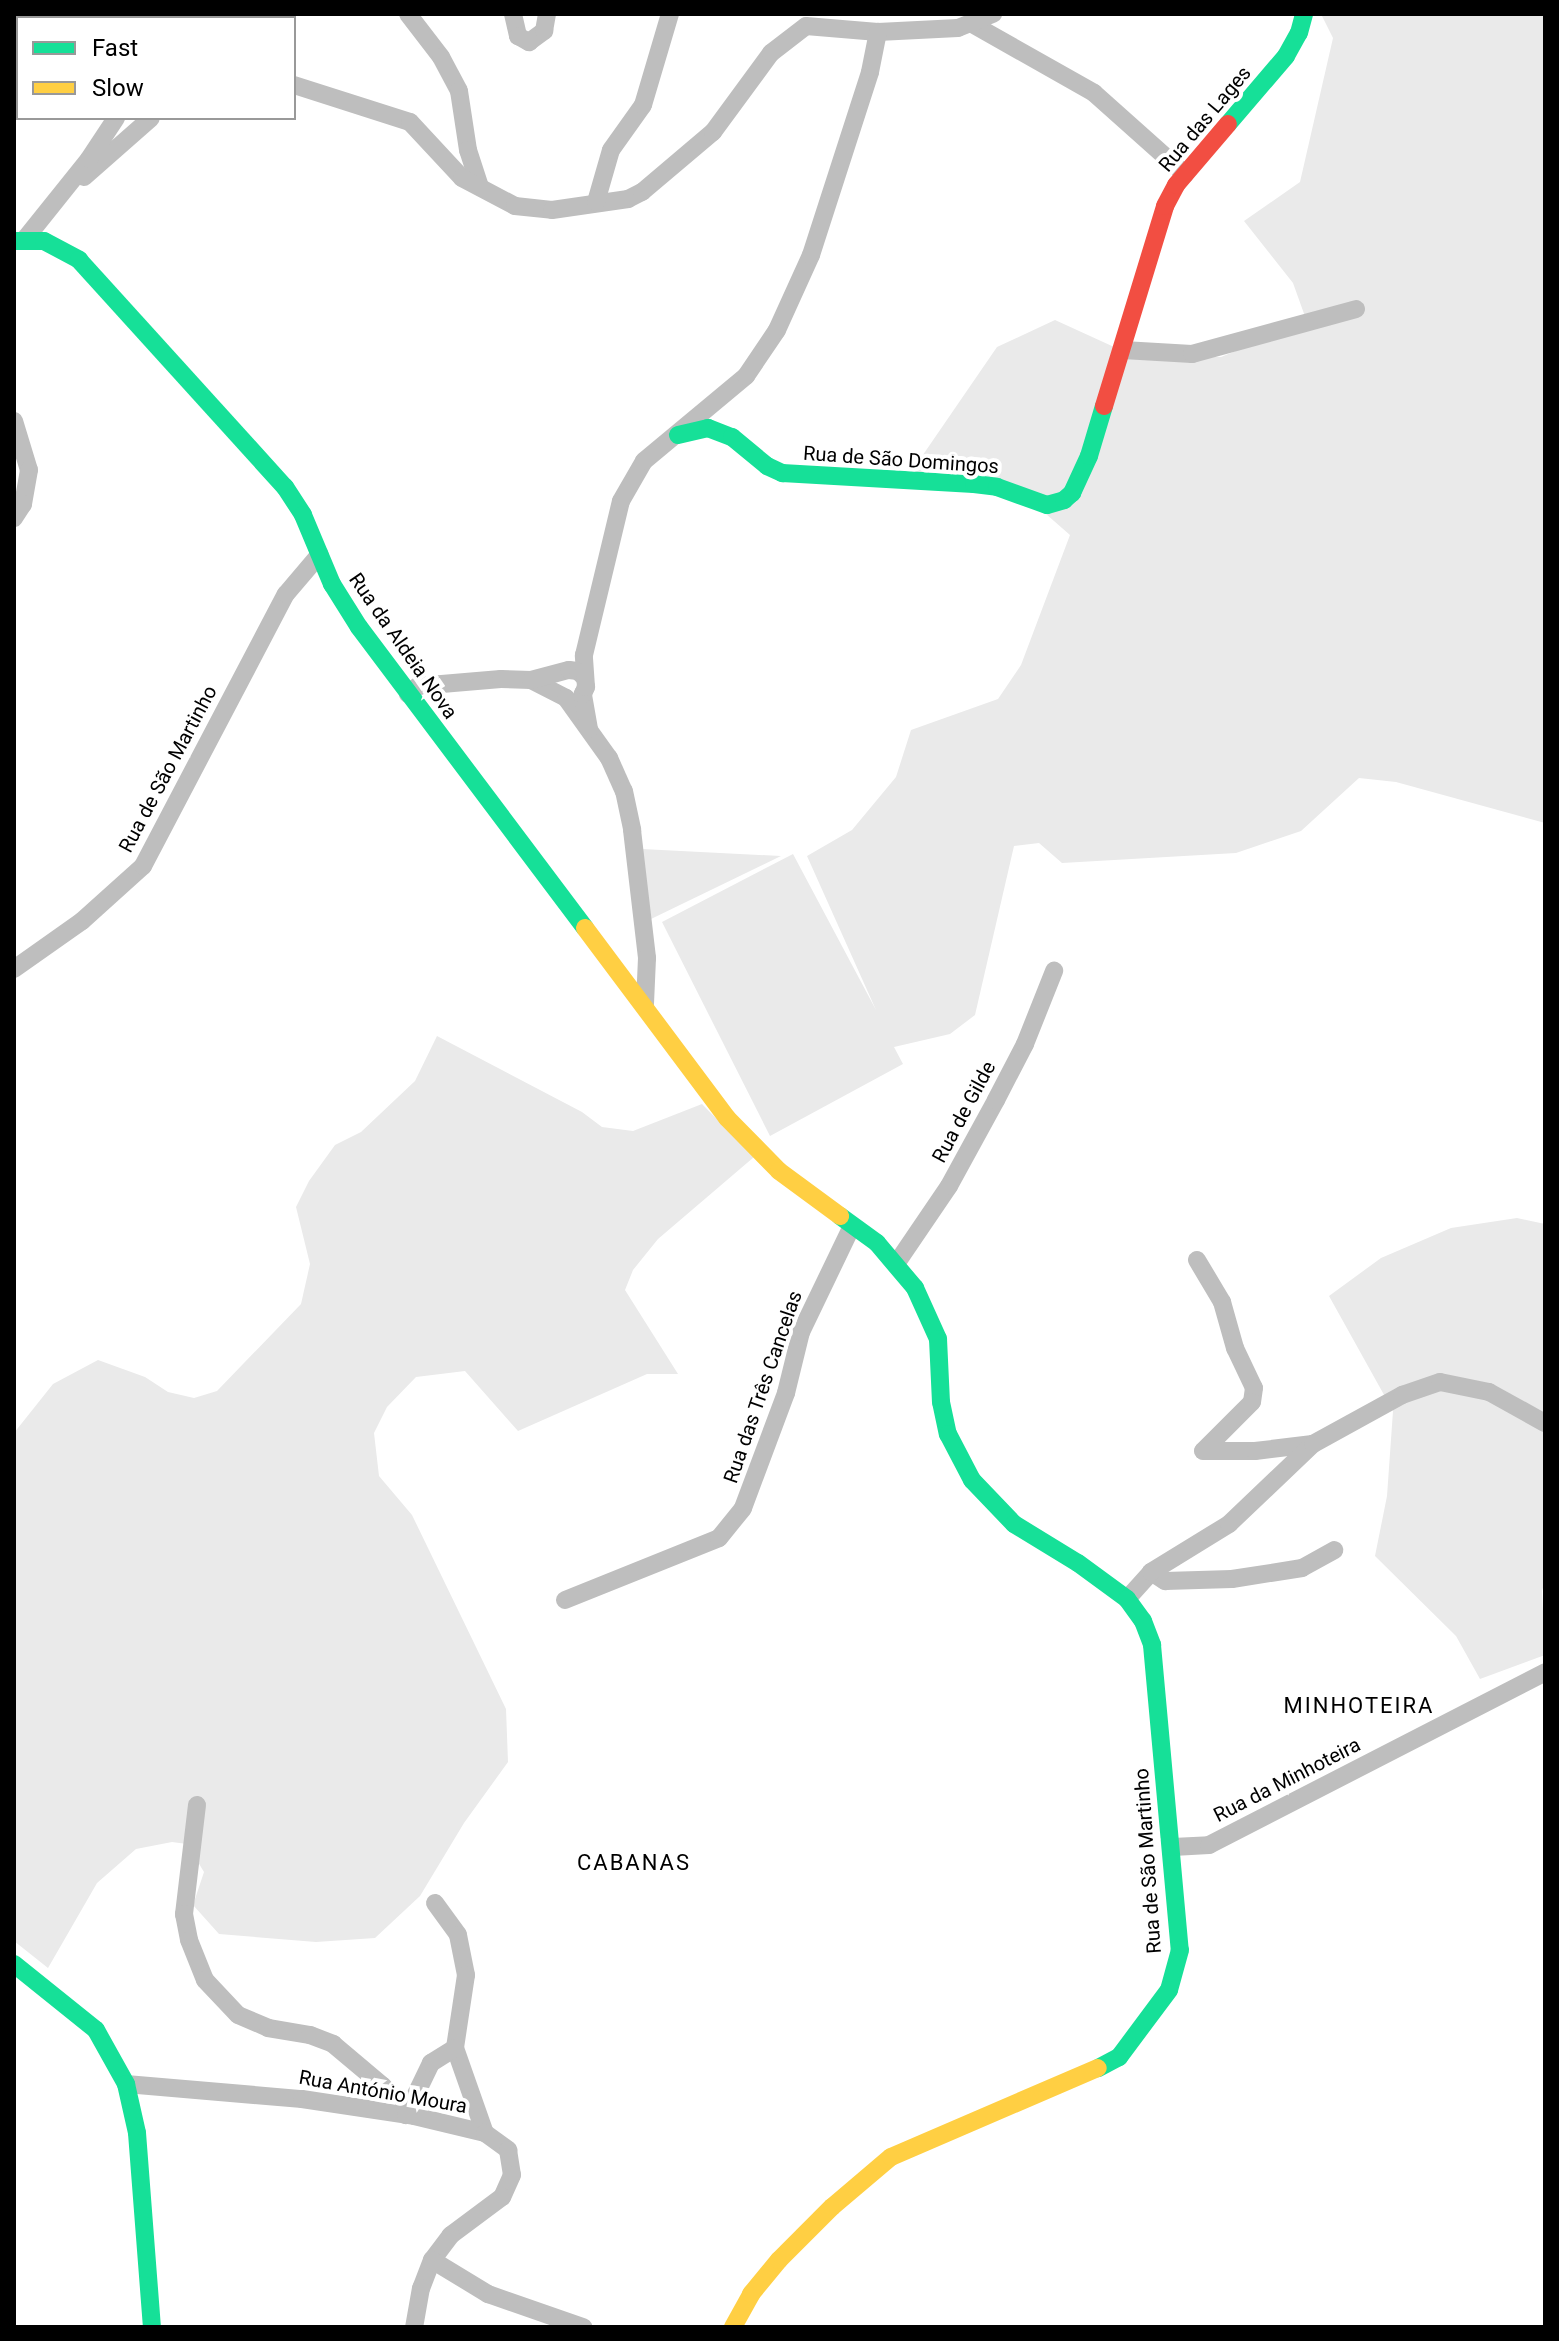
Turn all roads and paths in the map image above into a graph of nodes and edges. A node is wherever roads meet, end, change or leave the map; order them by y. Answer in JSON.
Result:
{"nodes":[{"id":1,"x":408,"y":14,"type":"edge"},
{"id":2,"x":514,"y":14,"type":"edge"},
{"id":3,"x":521,"y":14,"type":"edge"},
{"id":4,"x":547,"y":14,"type":"edge"},
{"id":5,"x":655,"y":14,"type":"edge"},
{"id":6,"x":670,"y":14,"type":"edge"},
{"id":7,"x":993,"y":14,"type":"edge"},
{"id":8,"x":1304,"y":14,"type":"edge"},
{"id":9,"x":974,"y":25,"type":"junction"},
{"id":10,"x":878,"y":32,"type":"junction"},
{"id":11,"x":658,"y":47,"type":"junction"},
{"id":12,"x":296,"y":86,"type":"edge"},
{"id":13,"x":115,"y":120,"type":"edge"},
{"id":14,"x":149,"y":120,"type":"edge"},
{"id":15,"x":1185,"y":174,"type":"junction"},
{"id":16,"x":480,"y":187,"type":"junction"},
{"id":17,"x":59,"y":196,"type":"junction"},
{"id":18,"x":596,"y":202,"type":"junction"},
{"id":19,"x":20,"y":240,"type":"edge"},
{"id":20,"x":1356,"y":309,"type":"dead end"},
{"id":21,"x":1123,"y":350,"type":"junction"},
{"id":22,"x":14,"y":421,"type":"edge"},
{"id":23,"x":678,"y":435,"type":"junction"},
{"id":24,"x":14,"y":518,"type":"edge"},
{"id":25,"x":320,"y":554,"type":"junction"},
{"id":26,"x":573,"y":680,"type":"junction"},
{"id":27,"x":408,"y":694,"type":"junction"},
{"id":28,"x":14,"y":969,"type":"edge"},
{"id":29,"x":1054,"y":971,"type":"dead end"},
{"id":30,"x":645,"y":1004,"type":"junction"},
{"id":31,"x":852,"y":1226,"type":"junction"},
{"id":32,"x":1197,"y":1260,"type":"dead end"},
{"id":33,"x":896,"y":1264,"type":"junction"},
{"id":34,"x":1545,"y":1423,"type":"edge"},
{"id":35,"x":1313,"y":1444,"type":"junction"},
{"id":36,"x":1334,"y":1550,"type":"dead end"},
{"id":37,"x":1151,"y":1572,"type":"junction"},
{"id":38,"x":1127,"y":1599,"type":"junction"},
{"id":39,"x":565,"y":1600,"type":"dead end"},
{"id":40,"x":1545,"y":1672,"type":"edge"},
{"id":41,"x":197,"y":1805,"type":"dead end"},
{"id":42,"x":1173,"y":1847,"type":"junction"},
{"id":43,"x":435,"y":1903,"type":"dead end"},
{"id":44,"x":14,"y":1964,"type":"edge"},
{"id":45,"x":455,"y":2048,"type":"junction"},
{"id":46,"x":126,"y":2084,"type":"junction"},
{"id":47,"x":406,"y":2115,"type":"junction"},
{"id":48,"x":485,"y":2133,"type":"junction"},
{"id":49,"x":432,"y":2260,"type":"junction"},
{"id":50,"x":152,"y":2327,"type":"edge"},
{"id":51,"x":414,"y":2327,"type":"edge"},
{"id":52,"x":583,"y":2327,"type":"edge"},
{"id":53,"x":733,"y":2327,"type":"edge"}],
"edges":[{"from":1,"to":16,"type":"street"},
{"from":2,"to":3,"type":"street"},
{"from":2,"to":4,"type":"street"},
{"from":5,"to":11,"type":"street"},
{"from":6,"to":11,"type":"street"},
{"from":7,"to":9,"type":"street"},
{"from":8,"to":15,"type":"street","name":"Rua das Lages"},
{"from":9,"to":10,"type":"street"},
{"from":9,"to":15,"type":"street"},
{"from":10,"to":18,"type":"street"},
{"from":10,"to":23,"type":"street"},
{"from":11,"to":18,"type":"street"},
{"from":12,"to":16,"type":"street"},
{"from":13,"to":17,"type":"street"},
{"from":14,"to":17,"type":"street"},
{"from":15,"to":21,"type":"street","name":"Rua das Lages"},
{"from":16,"to":18,"type":"street"},
{"from":17,"to":19,"type":"street"},
{"from":19,"to":25,"type":"street","name":"Rua da Aldeia Nova"},
{"from":20,"to":21,"type":"street"},
{"from":21,"to":23,"type":"street","name":"Rua de São Domingos"},
{"from":22,"to":24,"type":"street"},
{"from":23,"to":26,"type":"street"},
{"from":25,"to":27,"type":"street","name":"Rua da Aldeia Nova"},
{"from":25,"to":28,"type":"street","name":"Rua de São Martinho"},
{"from":26,"to":27,"type":"street"},
{"from":26,"to":30,"type":"street"},
{"from":27,"to":30,"type":"street","name":"Rua da Aldeia Nova"},
{"from":29,"to":33,"type":"street","name":"Rua de Gilde"},
{"from":30,"to":31,"type":"street","name":"Rua da Aldeia Nova"},
{"from":31,"to":33,"type":"street","name":"Rua de São Martinho"},
{"from":31,"to":39,"type":"street","name":"Rua das Três Cancelas"},
{"from":32,"to":35,"type":"street"},
{"from":33,"to":38,"type":"street","name":"Rua de São Martinho"},
{"from":34,"to":35,"type":"street"},
{"from":35,"to":37,"type":"street"},
{"from":36,"to":37,"type":"street"},
{"from":37,"to":38,"type":"street"},
{"from":38,"to":42,"type":"street","name":"Rua de São Martinho"},
{"from":40,"to":42,"type":"street","name":"Rua da Minhoteira"},
{"from":41,"to":47,"type":"street"},
{"from":42,"to":53,"type":"street","name":"Rua de São Martinho"},
{"from":43,"to":45,"type":"street"},
{"from":44,"to":46,"type":"street"},
{"from":45,"to":47,"type":"street"},
{"from":45,"to":48,"type":"street"},
{"from":46,"to":47,"type":"street","name":"Rua António Moura"},
{"from":46,"to":50,"type":"street"},
{"from":47,"to":48,"type":"street","name":"Rua António Moura"},
{"from":48,"to":49,"type":"street","name":"Rua António Moura"},
{"from":49,"to":51,"type":"street"},
{"from":49,"to":52,"type":"street"}]}
